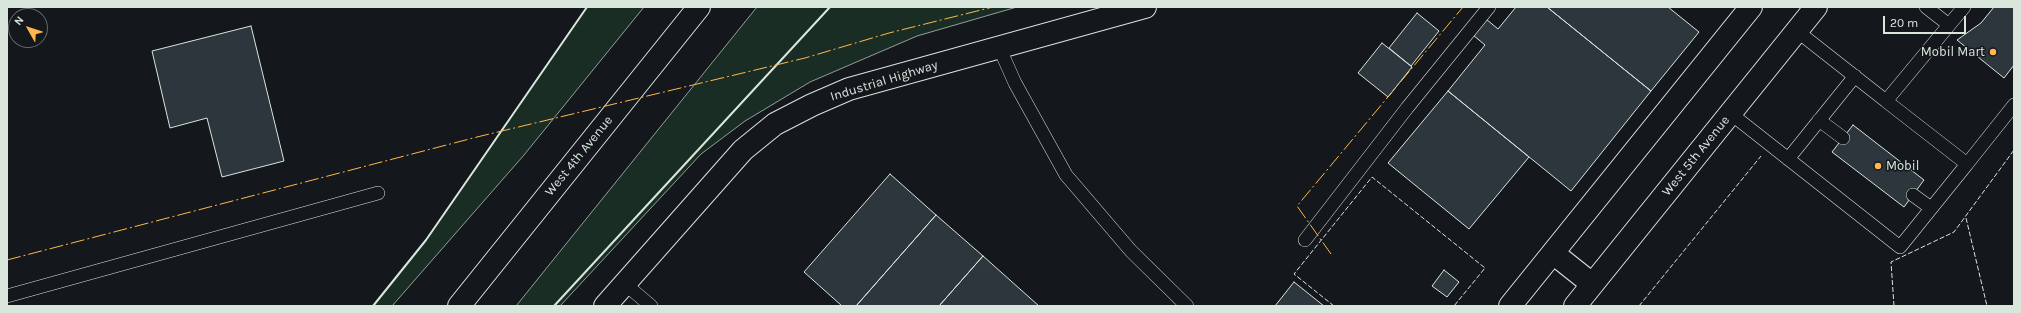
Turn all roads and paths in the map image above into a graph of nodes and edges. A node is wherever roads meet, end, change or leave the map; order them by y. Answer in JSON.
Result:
{"nodes":[{"id":1,"x":699,"y":7,"type":"edge"},
{"id":2,"x":1145,"y":7,"type":"edge"},
{"id":3,"x":1490,"y":7,"type":"edge"},
{"id":4,"x":1751,"y":7,"type":"edge"},
{"id":5,"x":1816,"y":7,"type":"edge"},
{"id":6,"x":1926,"y":7,"type":"edge"},
{"id":7,"x":1964,"y":7,"type":"edge"},
{"id":8,"x":1948,"y":25,"type":"junction"},
{"id":9,"x":1797,"y":31,"type":"junction"},
{"id":10,"x":999,"y":47,"type":"junction"},
{"id":11,"x":1855,"y":76,"type":"junction"},
{"id":12,"x":1886,"y":101,"type":"junction"},
{"id":13,"x":2014,"y":105,"type":"edge"},
{"id":14,"x":1730,"y":113,"type":"junction"},
{"id":15,"x":1819,"y":120,"type":"junction"},
{"id":16,"x":1843,"y":138,"type":"dead end"},
{"id":17,"x":1788,"y":159,"type":"junction"},
{"id":18,"x":1967,"y":164,"type":"junction"},
{"id":19,"x":378,"y":193,"type":"dead end"},
{"id":20,"x":1913,"y":195,"type":"dead end"},
{"id":21,"x":1931,"y":208,"type":"junction"},
{"id":22,"x":1305,"y":240,"type":"dead end"},
{"id":23,"x":1553,"y":253,"type":"junction"},
{"id":24,"x":624,"y":284,"type":"junction"},
{"id":25,"x":1592,"y":284,"type":"junction"},
{"id":26,"x":7,"y":296,"type":"edge"},
{"id":27,"x":459,"y":306,"type":"edge"},
{"id":28,"x":605,"y":306,"type":"edge"},
{"id":29,"x":651,"y":306,"type":"edge"},
{"id":30,"x":1187,"y":306,"type":"edge"},
{"id":31,"x":1510,"y":306,"type":"edge"},
{"id":32,"x":1575,"y":306,"type":"edge"}],
"edges":[{"from":1,"to":27,"type":"main road","name":"West 4th Avenue"},
{"from":2,"to":10,"type":"main road","name":"Industrial Highway"},
{"from":3,"to":22,"type":"lane"},
{"from":4,"to":23,"type":"main road"},
{"from":5,"to":9,"type":"main road","name":"West 5th Avenue"},
{"from":6,"to":8,"type":"lane"},
{"from":7,"to":8,"type":"lane"},
{"from":8,"to":12,"type":"lane"},
{"from":9,"to":11,"type":"lane"},
{"from":9,"to":14,"type":"main road","name":"West 5th Avenue"},
{"from":10,"to":24,"type":"main road","name":"Industrial Highway"},
{"from":10,"to":30,"type":"lane"},
{"from":11,"to":12,"type":"lane"},
{"from":11,"to":15,"type":"lane"},
{"from":12,"to":18,"type":"lane"},
{"from":13,"to":18,"type":"lane"},
{"from":14,"to":17,"type":"lane"},
{"from":14,"to":25,"type":"main road","name":"West 5th Avenue"},
{"from":15,"to":16,"type":"lane"},
{"from":15,"to":17,"type":"lane"},
{"from":17,"to":21,"type":"lane"},
{"from":18,"to":21,"type":"lane"},
{"from":19,"to":26,"type":"lane"},
{"from":20,"to":21,"type":"lane"},
{"from":23,"to":25,"type":"main road"},
{"from":23,"to":31,"type":"main road"},
{"from":24,"to":28,"type":"main road","name":"Industrial Highway"},
{"from":24,"to":29,"type":"lane"},
{"from":25,"to":32,"type":"main road","name":"West 5th Avenue"}]}
